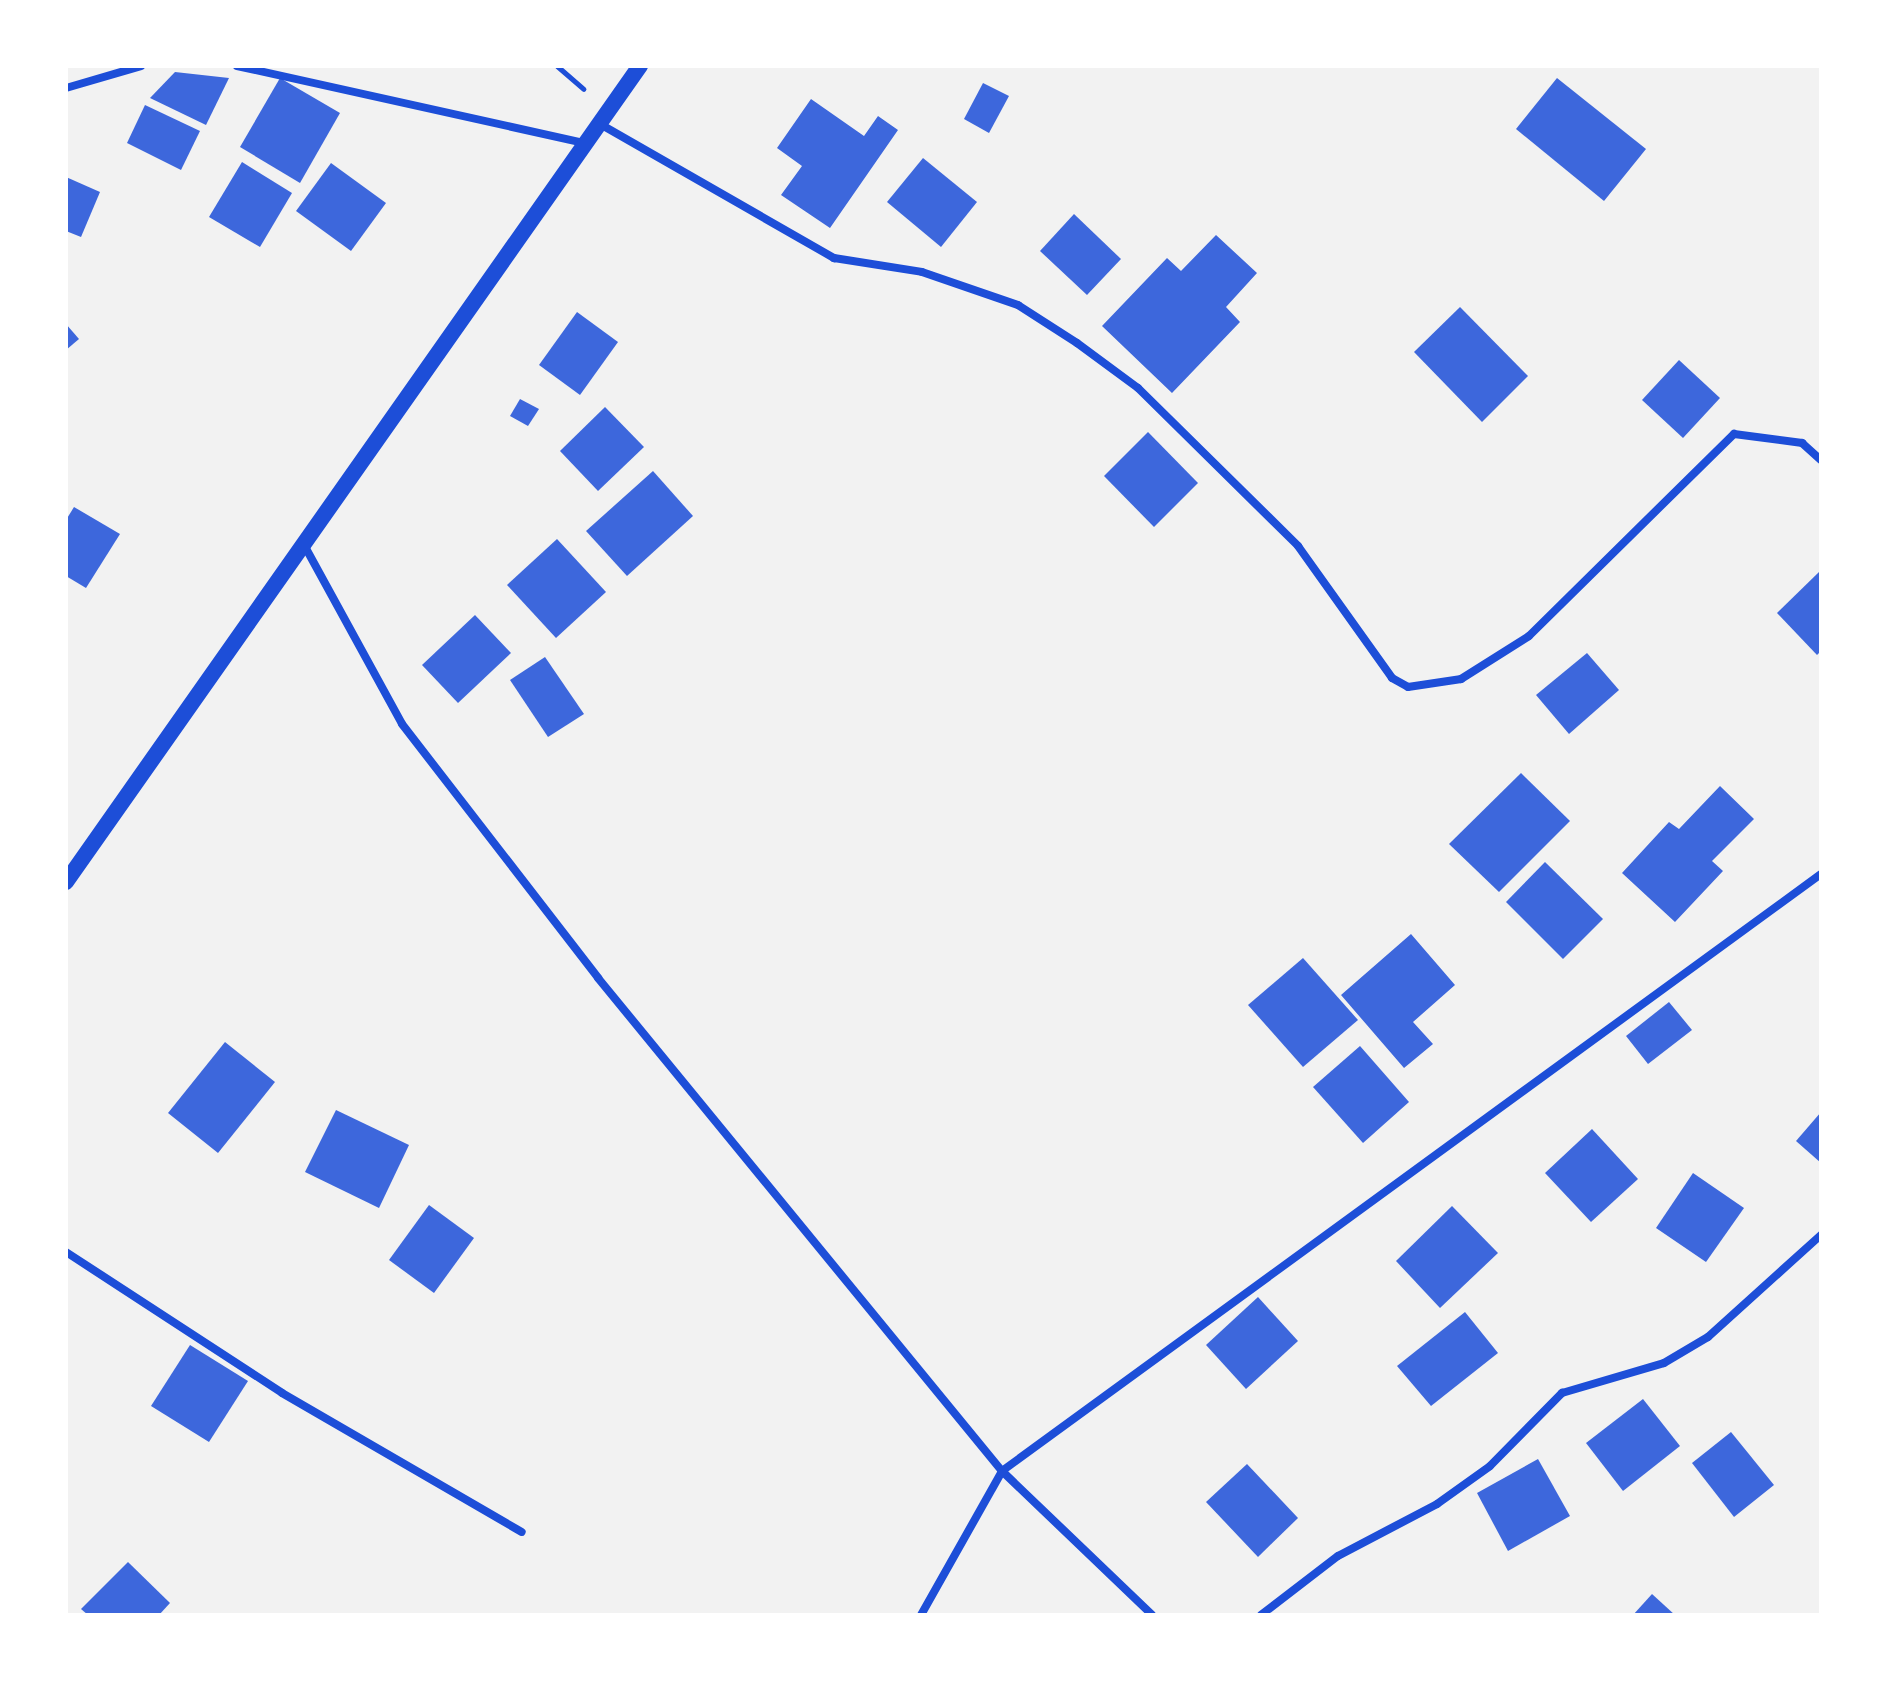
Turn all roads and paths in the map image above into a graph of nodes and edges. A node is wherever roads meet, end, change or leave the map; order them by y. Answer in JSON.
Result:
{"nodes":[{"id":1,"x":141,"y":66,"type":"edge"},
{"id":2,"x":237,"y":66,"type":"edge"},
{"id":3,"x":640,"y":66,"type":"edge"},
{"id":4,"x":66,"y":88,"type":"edge"},
{"id":5,"x":599,"y":124,"type":"junction"},
{"id":6,"x":585,"y":143,"type":"junction"},
{"id":7,"x":1821,"y":460,"type":"edge"},
{"id":8,"x":303,"y":542,"type":"junction"},
{"id":9,"x":1821,"y":874,"type":"edge"},
{"id":10,"x":66,"y":882,"type":"edge"},
{"id":11,"x":1821,"y":1235,"type":"edge"},
{"id":12,"x":66,"y":1252,"type":"edge"},
{"id":13,"x":1002,"y":1471,"type":"junction"},
{"id":14,"x":522,"y":1532,"type":"dead end"},
{"id":15,"x":921,"y":1615,"type":"edge"},
{"id":16,"x":1152,"y":1615,"type":"edge"},
{"id":17,"x":1261,"y":1615,"type":"edge"}],
"edges":[{"from":1,"to":4,"type":"street"},
{"from":2,"to":6,"type":"street"},
{"from":3,"to":5,"type":"main road"},
{"from":5,"to":6,"type":"main road"},
{"from":5,"to":7,"type":"street"},
{"from":6,"to":8,"type":"main road"},
{"from":8,"to":10,"type":"main road"},
{"from":8,"to":13,"type":"street"},
{"from":9,"to":13,"type":"street"},
{"from":11,"to":17,"type":"street"},
{"from":12,"to":14,"type":"street"},
{"from":13,"to":15,"type":"street"},
{"from":13,"to":16,"type":"street"}]}
